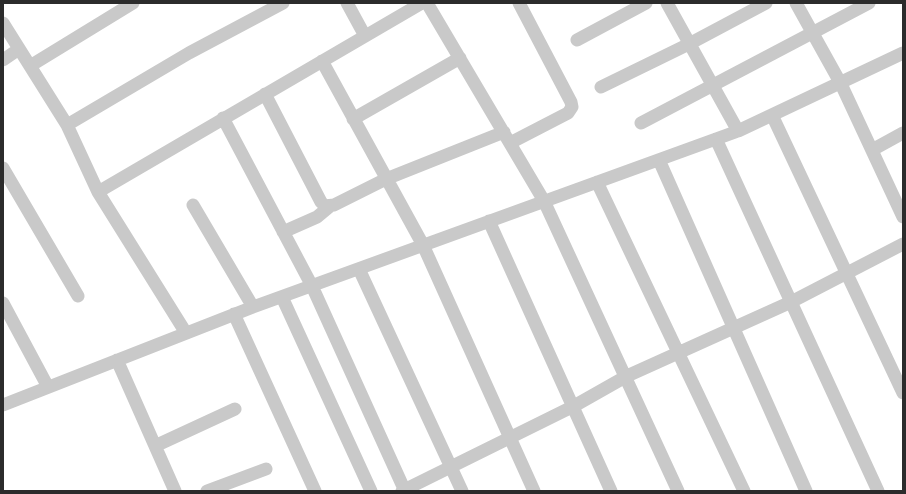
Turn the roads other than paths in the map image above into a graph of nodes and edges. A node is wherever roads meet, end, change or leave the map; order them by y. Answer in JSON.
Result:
{"nodes":[{"id":1,"x":133,"y":3,"type":"edge"},
{"id":2,"x":282,"y":3,"type":"edge"},
{"id":3,"x":347,"y":3,"type":"edge"},
{"id":4,"x":422,"y":3,"type":"edge"},
{"id":5,"x":427,"y":3,"type":"edge"},
{"id":6,"x":519,"y":3,"type":"edge"},
{"id":7,"x":646,"y":3,"type":"edge"},
{"id":8,"x":667,"y":3,"type":"edge"},
{"id":9,"x":766,"y":3,"type":"edge"},
{"id":10,"x":796,"y":3,"type":"edge"},
{"id":11,"x":869,"y":3,"type":"edge"},
{"id":12,"x":3,"y":23,"type":"edge"},
{"id":13,"x":812,"y":34,"type":"junction"},
{"id":14,"x":365,"y":36,"type":"junction"},
{"id":15,"x":577,"y":40,"type":"dead end"},
{"id":16,"x":689,"y":44,"type":"junction"},
{"id":17,"x":19,"y":49,"type":"junction"},
{"id":18,"x":903,"y":53,"type":"edge"},
{"id":19,"x":460,"y":58,"type":"junction"},
{"id":20,"x":3,"y":60,"type":"edge"},
{"id":21,"x":322,"y":61,"type":"junction"},
{"id":22,"x":30,"y":66,"type":"junction"},
{"id":23,"x":841,"y":84,"type":"junction"},
{"id":24,"x":713,"y":85,"type":"junction"},
{"id":25,"x":601,"y":87,"type":"dead end"},
{"id":26,"x":265,"y":94,"type":"junction"},
{"id":27,"x":772,"y":115,"type":"junction"},
{"id":28,"x":223,"y":118,"type":"junction"},
{"id":29,"x":353,"y":119,"type":"junction"},
{"id":30,"x":641,"y":123,"type":"dead end"},
{"id":31,"x":67,"y":125,"type":"junction"},
{"id":32,"x":738,"y":131,"type":"junction"},
{"id":33,"x":903,"y":133,"type":"edge"},
{"id":34,"x":507,"y":138,"type":"junction"},
{"id":35,"x":716,"y":139,"type":"junction"},
{"id":36,"x":872,"y":150,"type":"junction"},
{"id":37,"x":659,"y":160,"type":"junction"},
{"id":38,"x":3,"y":168,"type":"edge"},
{"id":39,"x":386,"y":179,"type":"junction"},
{"id":40,"x":597,"y":182,"type":"junction"},
{"id":41,"x":98,"y":192,"type":"junction"},
{"id":42,"x":544,"y":201,"type":"junction"},
{"id":43,"x":194,"y":204,"type":"dead end"},
{"id":44,"x":330,"y":207,"type":"junction"},
{"id":45,"x":903,"y":216,"type":"edge"},
{"id":46,"x":489,"y":221,"type":"junction"},
{"id":47,"x":283,"y":232,"type":"junction"},
{"id":48,"x":903,"y":244,"type":"edge"},
{"id":49,"x":423,"y":245,"type":"junction"},
{"id":50,"x":360,"y":268,"type":"junction"},
{"id":51,"x":846,"y":272,"type":"junction"},
{"id":52,"x":312,"y":286,"type":"junction"},
{"id":53,"x":78,"y":296,"type":"dead end"},
{"id":54,"x":282,"y":297,"type":"junction"},
{"id":55,"x":791,"y":302,"type":"junction"},
{"id":56,"x":3,"y":303,"type":"edge"},
{"id":57,"x":253,"y":308,"type":"junction"},
{"id":58,"x":234,"y":314,"type":"junction"},
{"id":59,"x":734,"y":329,"type":"junction"},
{"id":60,"x":186,"y":333,"type":"junction"},
{"id":61,"x":678,"y":352,"type":"junction"},
{"id":62,"x":117,"y":360,"type":"junction"},
{"id":63,"x":627,"y":376,"type":"junction"},
{"id":64,"x":48,"y":387,"type":"junction"},
{"id":65,"x":903,"y":393,"type":"edge"},
{"id":66,"x":3,"y":405,"type":"edge"},
{"id":67,"x":574,"y":406,"type":"junction"},
{"id":68,"x":234,"y":409,"type":"dead end"},
{"id":69,"x":510,"y":437,"type":"junction"},
{"id":70,"x":155,"y":446,"type":"junction"},
{"id":71,"x":451,"y":466,"type":"junction"},
{"id":72,"x":266,"y":469,"type":"dead end"},
{"id":73,"x":175,"y":491,"type":"edge"},
{"id":74,"x":207,"y":491,"type":"edge"},
{"id":75,"x":315,"y":491,"type":"edge"},
{"id":76,"x":371,"y":491,"type":"edge"},
{"id":77,"x":404,"y":491,"type":"edge"},
{"id":78,"x":462,"y":491,"type":"edge"},
{"id":79,"x":534,"y":491,"type":"edge"},
{"id":80,"x":611,"y":491,"type":"edge"},
{"id":81,"x":678,"y":491,"type":"edge"},
{"id":82,"x":744,"y":491,"type":"edge"},
{"id":83,"x":806,"y":491,"type":"edge"},
{"id":84,"x":878,"y":491,"type":"edge"}],
"edges":[{"from":1,"to":22,"type":"street"},
{"from":2,"to":31,"type":"street"},
{"from":3,"to":14,"type":"street"},
{"from":4,"to":14,"type":"street"},
{"from":5,"to":19,"type":"street"},
{"from":6,"to":34,"type":"street"},
{"from":7,"to":15,"type":"street"},
{"from":8,"to":16,"type":"street"},
{"from":9,"to":16,"type":"street"},
{"from":10,"to":13,"type":"street"},
{"from":11,"to":13,"type":"street"},
{"from":12,"to":17,"type":"street"},
{"from":13,"to":23,"type":"street"},
{"from":13,"to":24,"type":"street"},
{"from":14,"to":21,"type":"street"},
{"from":16,"to":24,"type":"street"},
{"from":16,"to":25,"type":"street"},
{"from":17,"to":20,"type":"street"},
{"from":17,"to":22,"type":"street"},
{"from":18,"to":23,"type":"street"},
{"from":19,"to":29,"type":"street"},
{"from":19,"to":34,"type":"street"},
{"from":21,"to":26,"type":"street"},
{"from":21,"to":29,"type":"street"},
{"from":22,"to":31,"type":"street"},
{"from":23,"to":27,"type":"street"},
{"from":23,"to":36,"type":"street"},
{"from":24,"to":30,"type":"street"},
{"from":24,"to":32,"type":"street"},
{"from":26,"to":28,"type":"street"},
{"from":26,"to":44,"type":"street"},
{"from":27,"to":32,"type":"street"},
{"from":27,"to":51,"type":"street"},
{"from":28,"to":41,"type":"street"},
{"from":28,"to":47,"type":"street"},
{"from":29,"to":39,"type":"street"},
{"from":31,"to":41,"type":"street"},
{"from":32,"to":35,"type":"street"},
{"from":33,"to":36,"type":"street"},
{"from":34,"to":39,"type":"street"},
{"from":34,"to":42,"type":"street"},
{"from":35,"to":37,"type":"street"},
{"from":35,"to":55,"type":"street"},
{"from":36,"to":45,"type":"street"},
{"from":37,"to":40,"type":"street"},
{"from":37,"to":59,"type":"street"},
{"from":38,"to":53,"type":"street"},
{"from":39,"to":44,"type":"street"},
{"from":39,"to":49,"type":"street"},
{"from":40,"to":42,"type":"street"},
{"from":40,"to":61,"type":"street"},
{"from":41,"to":60,"type":"street"},
{"from":42,"to":46,"type":"street"},
{"from":42,"to":63,"type":"street"},
{"from":43,"to":57,"type":"street"},
{"from":44,"to":47,"type":"street"},
{"from":46,"to":49,"type":"street"},
{"from":46,"to":67,"type":"street"},
{"from":47,"to":52,"type":"street"},
{"from":48,"to":51,"type":"street"},
{"from":49,"to":50,"type":"street"},
{"from":49,"to":69,"type":"street"},
{"from":50,"to":52,"type":"street"},
{"from":50,"to":71,"type":"street"},
{"from":51,"to":55,"type":"street"},
{"from":51,"to":65,"type":"street"},
{"from":52,"to":54,"type":"street"},
{"from":52,"to":77,"type":"street"},
{"from":54,"to":57,"type":"street"},
{"from":54,"to":76,"type":"street"},
{"from":55,"to":59,"type":"street"},
{"from":55,"to":84,"type":"street"},
{"from":56,"to":64,"type":"street"},
{"from":57,"to":58,"type":"street"},
{"from":58,"to":60,"type":"street"},
{"from":58,"to":75,"type":"street"},
{"from":59,"to":61,"type":"street"},
{"from":59,"to":83,"type":"street"},
{"from":60,"to":62,"type":"street"},
{"from":61,"to":63,"type":"street"},
{"from":61,"to":82,"type":"street"},
{"from":62,"to":64,"type":"street"},
{"from":62,"to":70,"type":"street"},
{"from":63,"to":67,"type":"street"},
{"from":63,"to":81,"type":"street"},
{"from":64,"to":66,"type":"street"},
{"from":67,"to":69,"type":"street"},
{"from":67,"to":80,"type":"street"},
{"from":68,"to":70,"type":"street"},
{"from":69,"to":71,"type":"street"},
{"from":69,"to":79,"type":"street"},
{"from":70,"to":73,"type":"street"},
{"from":71,"to":77,"type":"street"},
{"from":71,"to":78,"type":"street"},
{"from":72,"to":74,"type":"street"}]}
